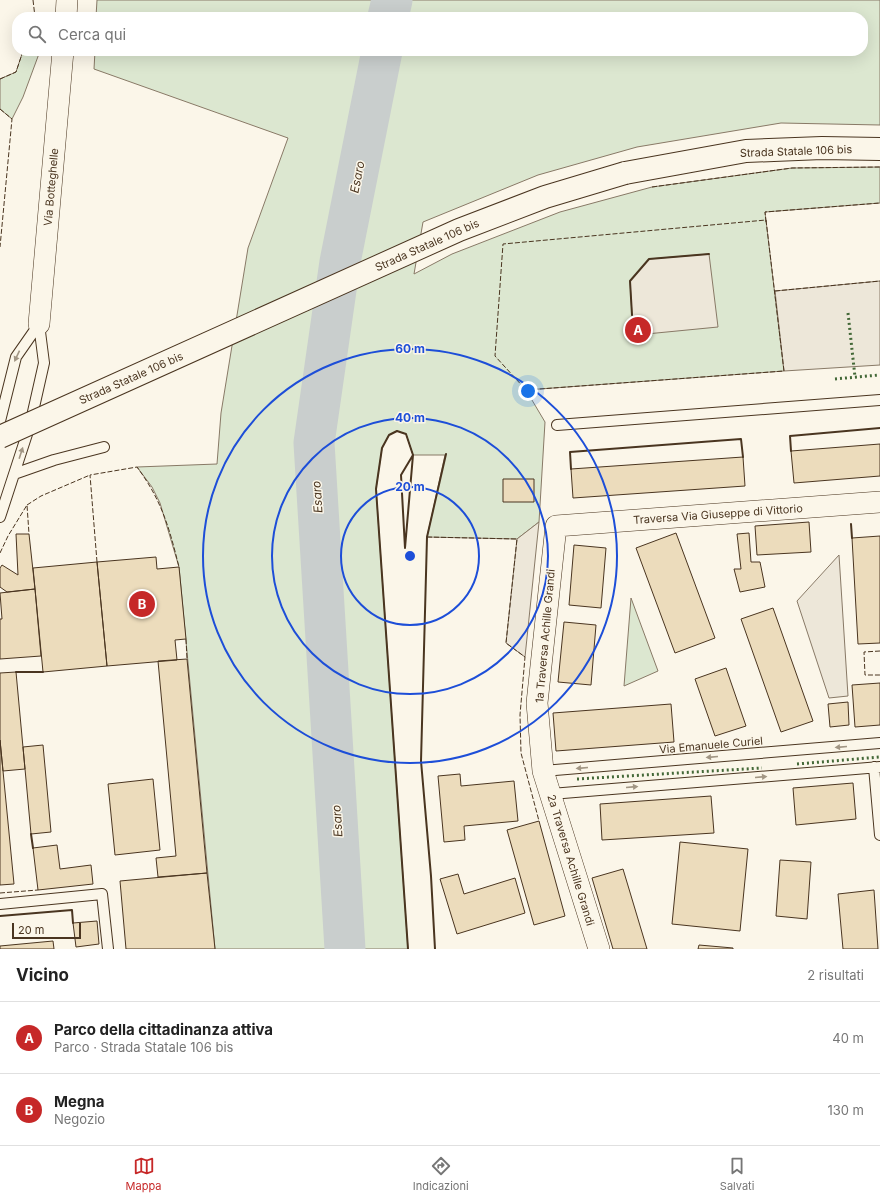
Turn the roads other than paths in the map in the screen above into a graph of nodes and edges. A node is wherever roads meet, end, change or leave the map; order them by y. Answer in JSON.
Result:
{"nodes":[{"id":1,"x":67,"y":0,"type":"edge"},
{"id":2,"x":66,"y":12,"type":"edge"},
{"id":3,"x":63,"y":56,"type":"edge"},
{"id":4,"x":880,"y":149,"type":"edge"},
{"id":5,"x":38,"y":324,"type":"junction"},
{"id":6,"x":880,"y":400,"type":"edge"},
{"id":7,"x":0,"y":421,"type":"edge"},
{"id":8,"x":557,"y":425,"type":"dead end"},
{"id":9,"x":0,"y":437,"type":"edge"},
{"id":10,"x":104,"y":447,"type":"dead end"},
{"id":11,"x":14,"y":474,"type":"junction"},
{"id":12,"x":880,"y":502,"type":"edge"},
{"id":13,"x":0,"y":517,"type":"edge"},
{"id":14,"x":556,"y":526,"type":"joint"},
{"id":15,"x":880,"y":744,"type":"edge"},
{"id":16,"x":877,"y":767,"type":"edge"},
{"id":17,"x":543,"y":771,"type":"junction"},
{"id":18,"x":551,"y":794,"type":"junction"},
{"id":19,"x":880,"y":835,"type":"edge"},
{"id":20,"x":0,"y":904,"type":"edge"},
{"id":21,"x":108,"y":949,"type":"edge"},
{"id":22,"x":599,"y":949,"type":"edge"}],
"edges":[{"from":1,"to":2,"type":"street"},
{"from":3,"to":5,"type":"street","name":"Via Botteghelle"},
{"from":4,"to":9,"type":"main road","name":"Strada Statale 106 bis","bridge":true},
{"from":5,"to":7,"type":"lane","one_way":true},
{"from":11,"to":5,"type":"lane","one_way":true},
{"from":6,"to":8,"type":"lane"},
{"from":10,"to":11,"type":"lane"},
{"from":11,"to":13,"type":"lane"},
{"from":12,"to":14,"type":"street","name":"Traversa Via Giuseppe di Vittorio"},
{"from":14,"to":17,"type":"street","name":"1a Traversa Achille Grandi"},
{"from":15,"to":17,"type":"lane","name":"Via Emanuele Curiel","one_way":true},
{"from":18,"to":16,"type":"lane","one_way":true},
{"from":16,"to":19,"type":"lane"},
{"from":17,"to":18,"type":"street","name":"2a Traversa Achille Grandi"},
{"from":18,"to":22,"type":"street","name":"2a Traversa Achille Grandi"},
{"from":20,"to":21,"type":"lane"}]}
